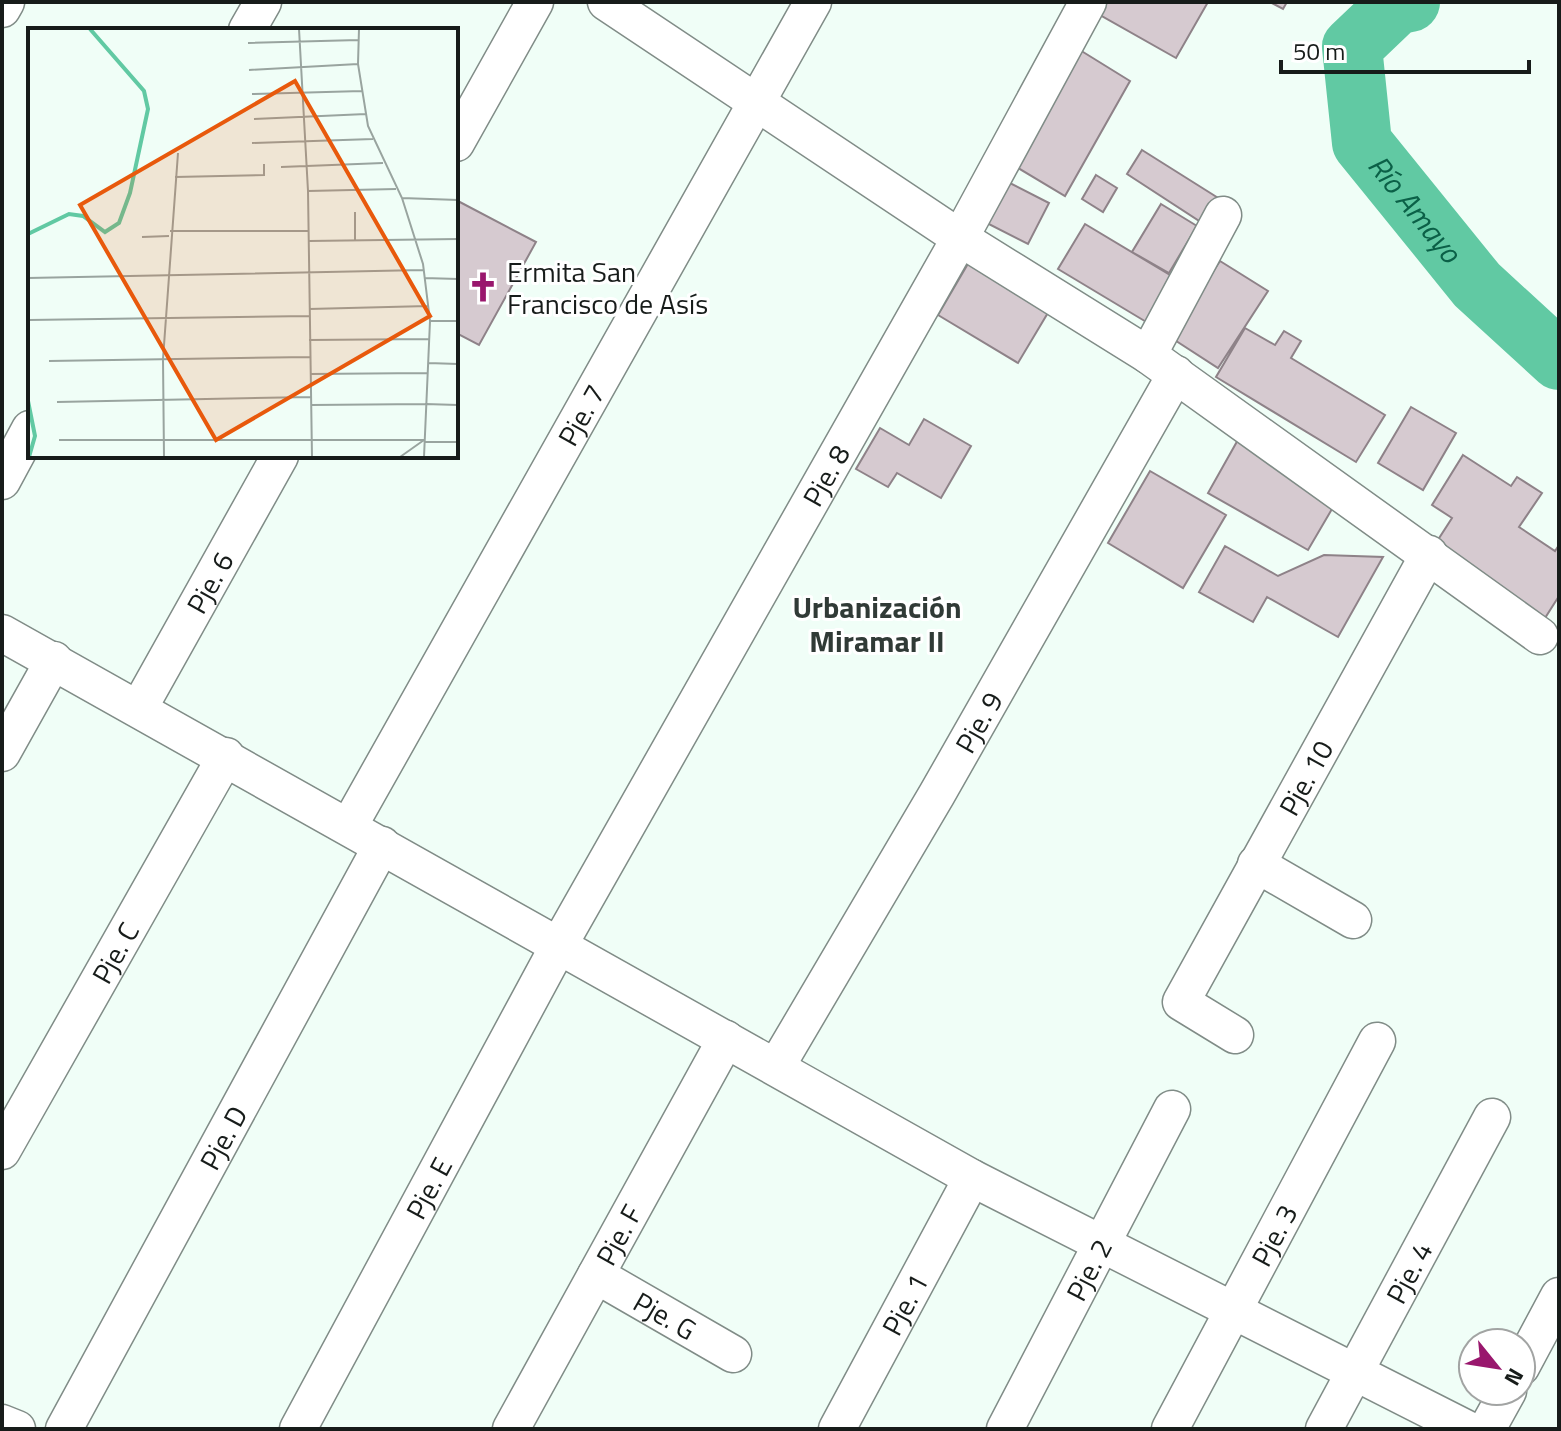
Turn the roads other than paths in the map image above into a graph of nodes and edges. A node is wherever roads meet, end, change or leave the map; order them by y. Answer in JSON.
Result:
{"nodes":[{"id":1,"x":6,"y":2,"type":"edge"},
{"id":2,"x":263,"y":2,"type":"edge"},
{"id":3,"x":535,"y":2,"type":"edge"},
{"id":4,"x":606,"y":2,"type":"edge"},
{"id":5,"x":813,"y":2,"type":"edge"},
{"id":6,"x":1088,"y":2,"type":"edge"},
{"id":7,"x":2,"y":9,"type":"edge"},
{"id":8,"x":248,"y":28,"type":"edge"},
{"id":9,"x":757,"y":103,"type":"junction"},
{"id":10,"x":458,"y":139,"type":"edge"},
{"id":11,"x":1223,"y":215,"type":"dead end"},
{"id":12,"x":960,"y":238,"type":"junction"},
{"id":13,"x":1162,"y":364,"type":"junction"},
{"id":14,"x":28,"y":433,"type":"edge"},
{"id":15,"x":279,"y":458,"type":"edge"},
{"id":16,"x":2,"y":481,"type":"edge"},
{"id":17,"x":1429,"y":554,"type":"junction"},
{"id":18,"x":2,"y":633,"type":"edge"},
{"id":19,"x":1540,"y":636,"type":"dead end"},
{"id":20,"x":54,"y":660,"type":"junction"},
{"id":21,"x":139,"y":708,"type":"junction"},
{"id":22,"x":2,"y":753,"type":"edge"},
{"id":23,"x":226,"y":756,"type":"junction"},
{"id":24,"x":349,"y":826,"type":"junction"},
{"id":25,"x":382,"y":845,"type":"junction"},
{"id":26,"x":1256,"y":864,"type":"junction"},
{"id":27,"x":1353,"y":920,"type":"dead end"},
{"id":28,"x":559,"y":945,"type":"junction"},
{"id":29,"x":1235,"y":1035,"type":"dead end"},
{"id":30,"x":726,"y":1039,"type":"junction"},
{"id":31,"x":1377,"y":1041,"type":"dead end"},
{"id":32,"x":776,"y":1067,"type":"junction"},
{"id":33,"x":1172,"y":1109,"type":"dead end"},
{"id":34,"x":1492,"y":1117,"type":"dead end"},
{"id":35,"x":2,"y":1151,"type":"edge"},
{"id":36,"x":972,"y":1178,"type":"junction"},
{"id":37,"x":1100,"y":1245,"type":"junction"},
{"id":38,"x":596,"y":1275,"type":"junction"},
{"id":39,"x":1559,"y":1296,"type":"edge"},
{"id":40,"x":1234,"y":1310,"type":"junction"},
{"id":41,"x":1537,"y":1337,"type":"edge"},
{"id":42,"x":733,"y":1354,"type":"dead end"},
{"id":43,"x":1354,"y":1369,"type":"junction"},
{"id":44,"x":1499,"y":1407,"type":"edge"},
{"id":45,"x":2,"y":1423,"type":"edge"},
{"id":46,"x":17,"y":1429,"type":"edge"},
{"id":47,"x":64,"y":1429,"type":"edge"},
{"id":48,"x":298,"y":1429,"type":"edge"},
{"id":49,"x":511,"y":1429,"type":"edge"},
{"id":50,"x":837,"y":1429,"type":"edge"},
{"id":51,"x":1005,"y":1429,"type":"edge"},
{"id":52,"x":1170,"y":1429,"type":"edge"},
{"id":53,"x":1324,"y":1429,"type":"edge"},
{"id":54,"x":1467,"y":1429,"type":"edge"},
{"id":55,"x":1487,"y":1429,"type":"edge"}],
"edges":[{"from":1,"to":7,"type":"street"},
{"from":2,"to":8,"type":"street"},
{"from":3,"to":10,"type":"street"},
{"from":4,"to":9,"type":"street"},
{"from":5,"to":9,"type":"street","name":"Pje. 7"},
{"from":6,"to":12,"type":"street","name":"Pje. 8"},
{"from":9,"to":12,"type":"street"},
{"from":9,"to":24,"type":"street","name":"Pje. 7"},
{"from":11,"to":13,"type":"street","name":"Pje. 9"},
{"from":12,"to":13,"type":"street"},
{"from":12,"to":28,"type":"street","name":"Pje. 8"},
{"from":13,"to":17,"type":"street"},
{"from":13,"to":32,"type":"street","name":"Pje. 9"},
{"from":14,"to":16,"type":"street"},
{"from":15,"to":21,"type":"street","name":"Pje. 6"},
{"from":17,"to":19,"type":"street"},
{"from":17,"to":26,"type":"street","name":"Pje. 10"},
{"from":18,"to":20,"type":"street"},
{"from":20,"to":21,"type":"street"},
{"from":20,"to":22,"type":"street"},
{"from":21,"to":23,"type":"street"},
{"from":23,"to":24,"type":"street"},
{"from":23,"to":35,"type":"street","name":"Pje. C"},
{"from":24,"to":25,"type":"street"},
{"from":25,"to":28,"type":"street"},
{"from":25,"to":47,"type":"street","name":"Pje. D"},
{"from":26,"to":27,"type":"street"},
{"from":26,"to":29,"type":"street","name":"Pje. 10"},
{"from":28,"to":30,"type":"street"},
{"from":28,"to":48,"type":"street","name":"Pje. E"},
{"from":30,"to":32,"type":"street"},
{"from":30,"to":38,"type":"street","name":"Pje. F"},
{"from":31,"to":40,"type":"street","name":"Pje. 3"},
{"from":32,"to":36,"type":"street"},
{"from":33,"to":37,"type":"street","name":"Pje. 2"},
{"from":34,"to":43,"type":"street","name":"Pje. 4"},
{"from":36,"to":37,"type":"street"},
{"from":36,"to":50,"type":"street","name":"Pje. 1"},
{"from":37,"to":40,"type":"street"},
{"from":37,"to":51,"type":"street","name":"Pje. 2"},
{"from":38,"to":42,"type":"street","name":"Pje. G"},
{"from":38,"to":49,"type":"street","name":"Pje. F"},
{"from":39,"to":41,"type":"street"},
{"from":40,"to":43,"type":"street"},
{"from":40,"to":52,"type":"street","name":"Pje. 3"},
{"from":43,"to":53,"type":"street","name":"Pje. 4"},
{"from":43,"to":54,"type":"street"},
{"from":44,"to":55,"type":"street"},
{"from":45,"to":46,"type":"street"}]}
